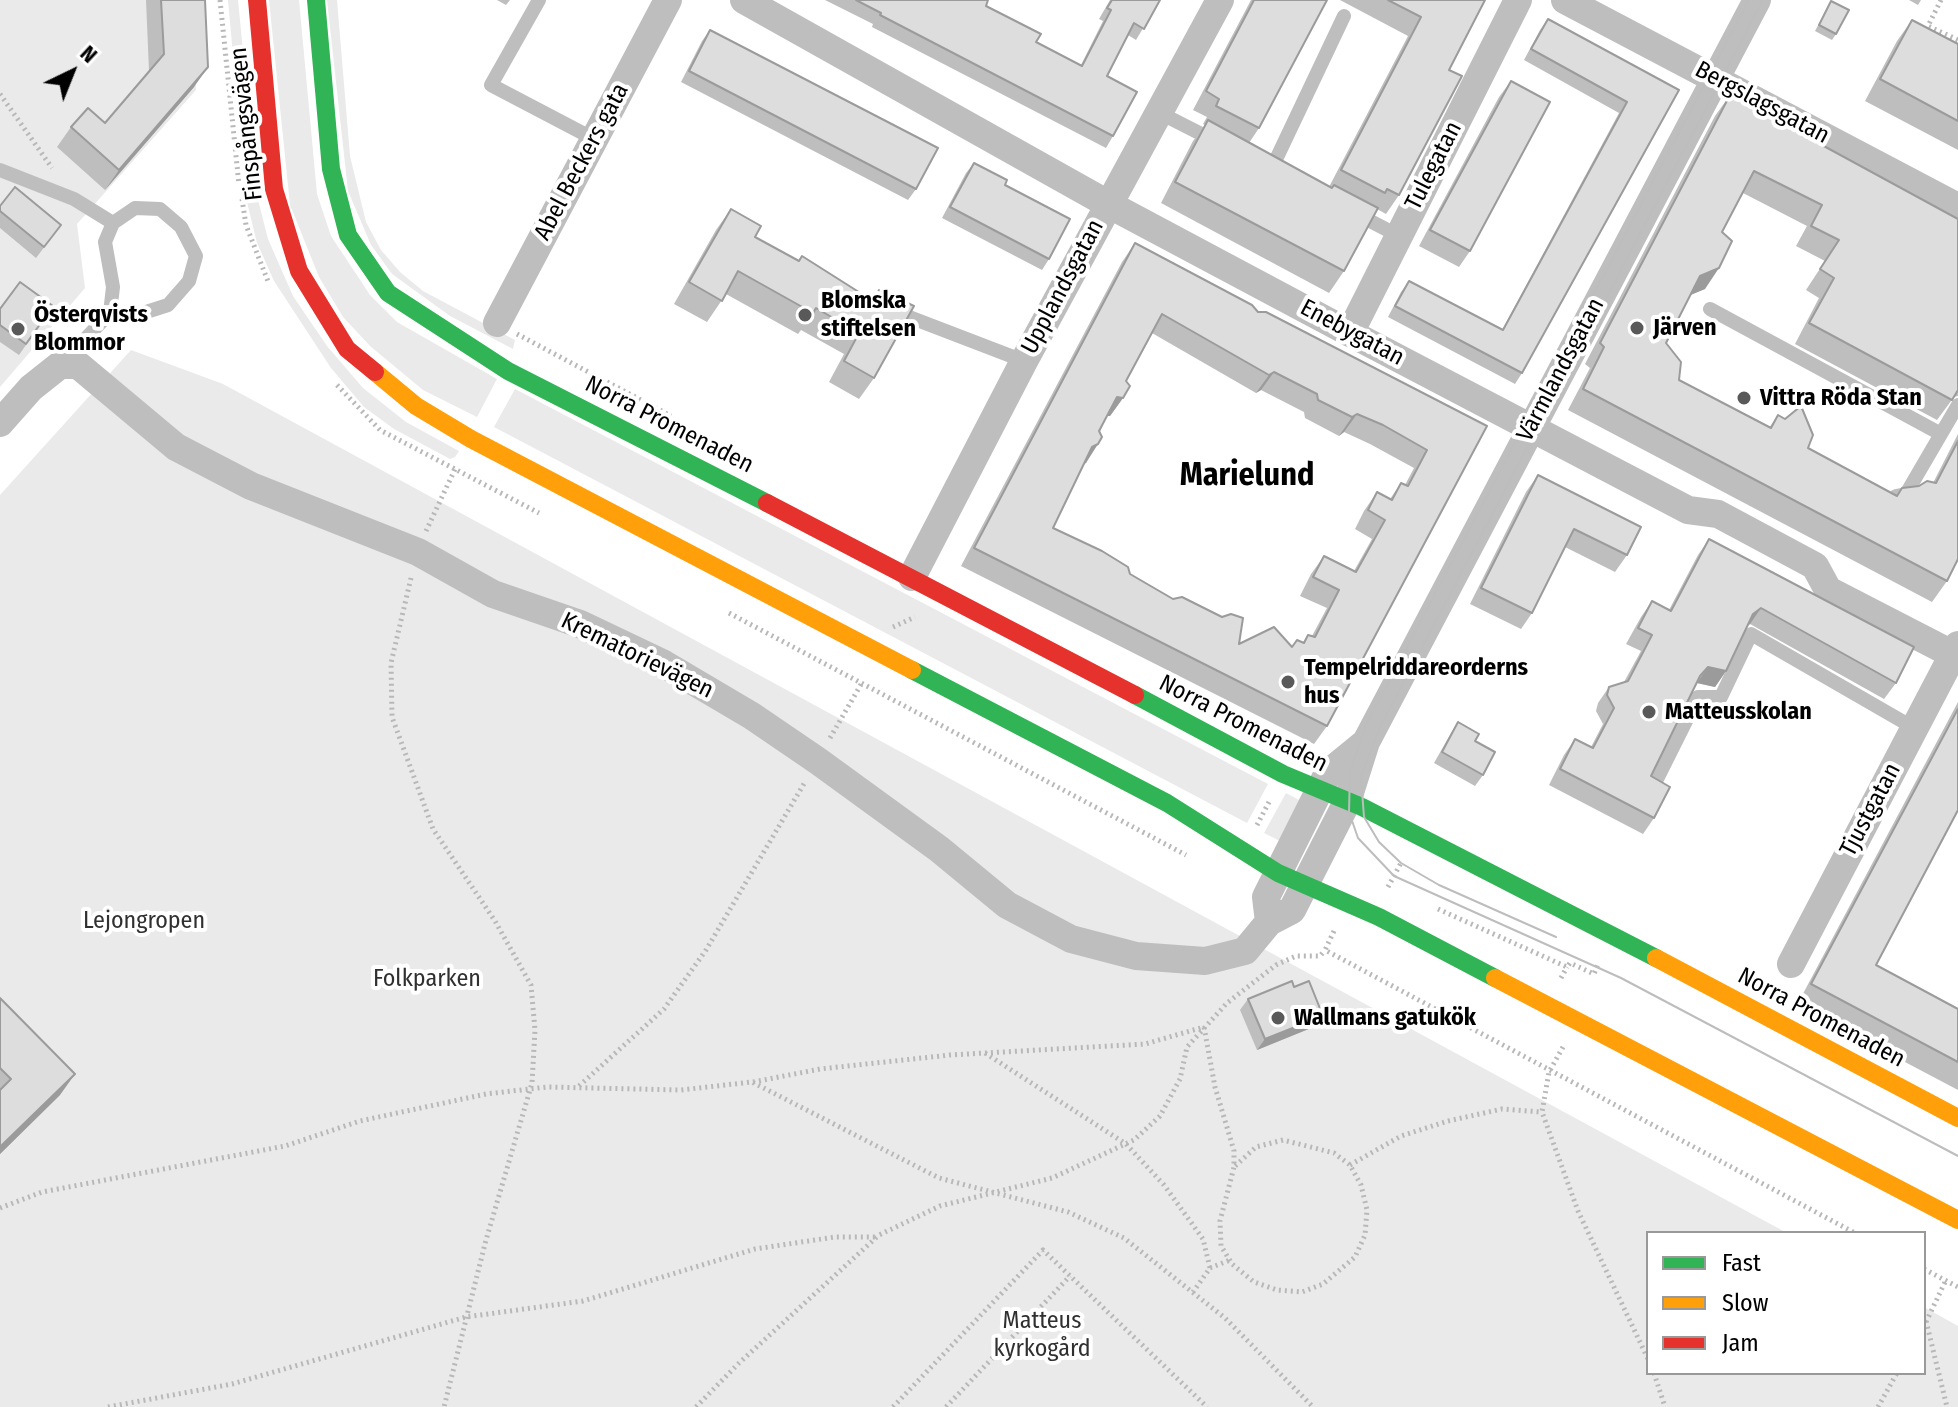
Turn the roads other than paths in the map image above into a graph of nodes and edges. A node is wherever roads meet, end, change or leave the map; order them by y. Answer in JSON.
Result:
{"nodes":[{"id":1,"x":257,"y":0,"type":"edge"},
{"id":2,"x":316,"y":0,"type":"edge"},
{"id":3,"x":539,"y":0,"type":"edge"},
{"id":4,"x":668,"y":0,"type":"edge"},
{"id":5,"x":744,"y":0,"type":"edge"},
{"id":6,"x":1220,"y":0,"type":"edge"},
{"id":7,"x":1518,"y":0,"type":"edge"},
{"id":8,"x":1565,"y":0,"type":"edge"},
{"id":9,"x":1757,"y":0,"type":"edge"},
{"id":10,"x":1344,"y":16,"type":"dead end"},
{"id":11,"x":1715,"y":79,"type":"junction"},
{"id":12,"x":1158,"y":112,"type":"junction"},
{"id":13,"x":594,"y":139,"type":"junction"},
{"id":14,"x":1229,"y":148,"type":"edge"},
{"id":15,"x":1257,"y":163,"type":"edge"},
{"id":16,"x":0,"y":170,"type":"edge"},
{"id":17,"x":1271,"y":170,"type":"junction"},
{"id":18,"x":1286,"y":177,"type":"edge"},
{"id":19,"x":1108,"y":204,"type":"junction"},
{"id":20,"x":1342,"y":207,"type":"edge"},
{"id":21,"x":1958,"y":207,"type":"edge"},
{"id":22,"x":113,"y":223,"type":"junction"},
{"id":23,"x":1399,"y":236,"type":"junction"},
{"id":24,"x":872,"y":303,"type":"edge"},
{"id":25,"x":1710,"y":309,"type":"dead end"},
{"id":26,"x":110,"y":313,"type":"junction"},
{"id":27,"x":497,"y":323,"type":"dead end"},
{"id":28,"x":1350,"y":333,"type":"junction"},
{"id":29,"x":1024,"y":361,"type":"junction"},
{"id":30,"x":60,"y":365,"type":"junction"},
{"id":31,"x":1958,"y":405,"type":"edge"},
{"id":32,"x":0,"y":423,"type":"edge"},
{"id":33,"x":1531,"y":426,"type":"junction"},
{"id":34,"x":1941,"y":434,"type":"junction"},
{"id":35,"x":1885,"y":498,"type":"edge"},
{"id":36,"x":912,"y":577,"type":"junction"},
{"id":37,"x":1956,"y":652,"type":"edge"},
{"id":38,"x":1914,"y":728,"type":"junction"},
{"id":39,"x":1366,"y":742,"type":"junction"},
{"id":40,"x":1655,"y":783,"type":"edge"},
{"id":41,"x":1319,"y":791,"type":"junction"},
{"id":42,"x":1347,"y":802,"type":"junction"},
{"id":43,"x":1167,"y":803,"type":"junction"},
{"id":44,"x":1272,"y":850,"type":"junction"},
{"id":45,"x":1296,"y":896,"type":"junction"},
{"id":46,"x":1791,"y":964,"type":"dead end"},
{"id":47,"x":1958,"y":1118,"type":"edge"},
{"id":48,"x":1958,"y":1220,"type":"edge"}],
"edges":[{"from":1,"to":43,"type":"main road","name":"Finspångsvägen"},
{"from":2,"to":36,"type":"main road","name":"Norra Promenaden"},
{"from":3,"to":13,"type":"lane"},
{"from":4,"to":13,"type":"street","name":"Abel Beckers gata"},
{"from":5,"to":19,"type":"street","name":"Enebygatan"},
{"from":6,"to":12,"type":"street","name":"Upplandsgatan"},
{"from":7,"to":23,"type":"street","name":"Tulegatan"},
{"from":8,"to":11,"type":"street","name":"Bergslagsgatan"},
{"from":9,"to":11,"type":"street","name":"Värmlandsgatan"},
{"from":10,"to":17,"type":"lane"},
{"from":11,"to":21,"type":"street","name":"Bergslagsgatan"},
{"from":11,"to":33,"type":"street","name":"Värmlandsgatan"},
{"from":12,"to":14,"type":"lane"},
{"from":12,"to":19,"type":"street","name":"Upplandsgatan"},
{"from":13,"to":27,"type":"street","name":"Abel Beckers gata"},
{"from":15,"to":17,"type":"lane"},
{"from":16,"to":22,"type":"lane"},
{"from":17,"to":18,"type":"lane"},
{"from":19,"to":28,"type":"street","name":"Enebygatan"},
{"from":19,"to":29,"type":"street","name":"Upplandsgatan"},
{"from":20,"to":23,"type":"lane"},
{"from":22,"to":26,"type":"lane"},
{"from":22,"to":26,"type":"lane"},
{"from":23,"to":28,"type":"street","name":"Tulegatan"},
{"from":24,"to":29,"type":"lane"},
{"from":25,"to":34,"type":"lane"},
{"from":26,"to":30,"type":"lane"},
{"from":28,"to":33,"type":"street","name":"Enebygatan"},
{"from":29,"to":36,"type":"street","name":"Upplandsgatan"},
{"from":30,"to":32,"type":"street"},
{"from":30,"to":45,"type":"street","name":"Krematorievägen"},
{"from":31,"to":34,"type":"lane"},
{"from":33,"to":37,"type":"street","name":"Enebygatan"},
{"from":33,"to":39,"type":"street","name":"Värmlandsgatan"},
{"from":34,"to":35,"type":"lane"},
{"from":36,"to":41,"type":"main road","name":"Norra Promenaden"},
{"from":37,"to":38,"type":"street","name":"Tjustgatan"},
{"from":38,"to":40,"type":"lane"},
{"from":38,"to":46,"type":"street","name":"Tjustgatan"},
{"from":39,"to":41,"type":"street","name":"Värmlandsgatan"},
{"from":39,"to":42,"type":"street","name":"Värmlandsgatan"},
{"from":41,"to":42,"type":"main road","name":"Norra Promenaden"},
{"from":41,"to":44,"type":"street"},
{"from":42,"to":45,"type":"street","name":"Värmlandsgatan"},
{"from":42,"to":47,"type":"main road","name":"Norra Promenaden"},
{"from":43,"to":44,"type":"main road"},
{"from":43,"to":44,"type":"main road"},
{"from":44,"to":45,"type":"main road"},
{"from":44,"to":45,"type":"street"},
{"from":45,"to":48,"type":"main road"}]}
